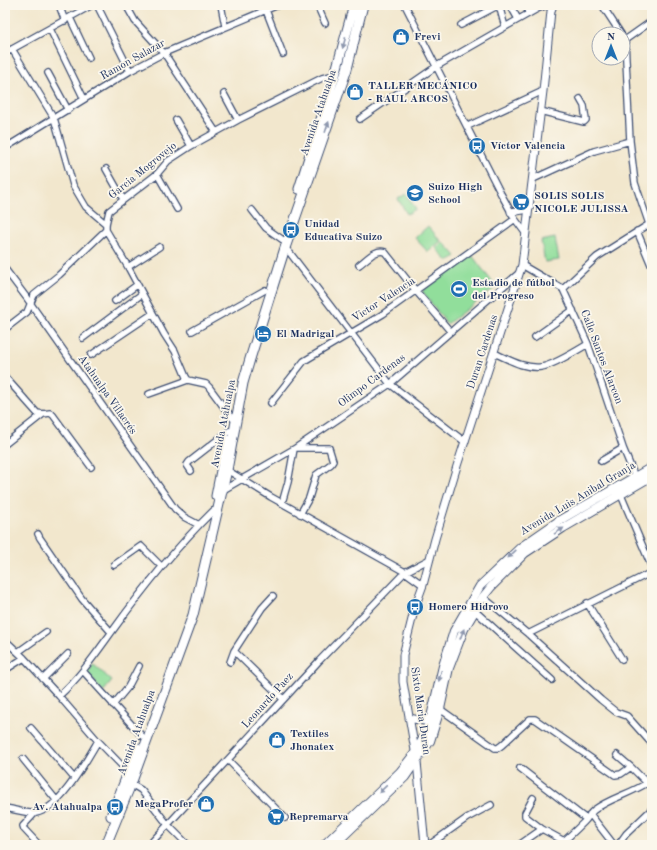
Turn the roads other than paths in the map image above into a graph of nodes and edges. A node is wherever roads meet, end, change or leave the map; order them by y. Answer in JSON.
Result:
{"nodes":[{"id":1,"x":59,"y":5,"type":"edge"},
{"id":2,"x":92,"y":5,"type":"edge"},
{"id":3,"x":97,"y":5,"type":"edge"},
{"id":4,"x":126,"y":5,"type":"edge"},
{"id":5,"x":221,"y":5,"type":"edge"},
{"id":6,"x":278,"y":5,"type":"edge"},
{"id":7,"x":317,"y":5,"type":"edge"},
{"id":8,"x":354,"y":5,"type":"edge"},
{"id":9,"x":363,"y":5,"type":"edge"},
{"id":10,"x":406,"y":5,"type":"edge"},
{"id":11,"x":499,"y":5,"type":"edge"},
{"id":12,"x":510,"y":5,"type":"edge"},
{"id":13,"x":527,"y":5,"type":"edge"},
{"id":14,"x":547,"y":5,"type":"edge"},
{"id":15,"x":553,"y":5,"type":"edge"},
{"id":16,"x":602,"y":5,"type":"edge"},
{"id":17,"x":264,"y":8,"type":"edge"},
{"id":18,"x":528,"y":14,"type":"junction"},
{"id":19,"x":67,"y":19,"type":"junction"},
{"id":20,"x":518,"y":20,"type":"junction"},
{"id":21,"x":652,"y":22,"type":"edge"},
{"id":22,"x":325,"y":23,"type":"dead end"},
{"id":23,"x":461,"y":25,"type":"dead end"},
{"id":24,"x":225,"y":26,"type":"junction"},
{"id":25,"x":505,"y":26,"type":"junction"},
{"id":26,"x":616,"y":26,"type":"edge"},
{"id":27,"x":50,"y":29,"type":"junction"},
{"id":28,"x":631,"y":35,"type":"edge"},
{"id":29,"x":12,"y":49,"type":"junction"},
{"id":30,"x":5,"y":51,"type":"edge"},
{"id":31,"x":164,"y":53,"type":"junction"},
{"id":32,"x":283,"y":54,"type":"dead end"},
{"id":33,"x":89,"y":58,"type":"dead end"},
{"id":34,"x":437,"y":66,"type":"junction"},
{"id":35,"x":626,"y":66,"type":"edge"},
{"id":36,"x":130,"y":71,"type":"junction"},
{"id":37,"x":48,"y":73,"type":"dead end"},
{"id":38,"x":335,"y":75,"type":"junction"},
{"id":39,"x":543,"y":91,"type":"junction"},
{"id":40,"x":224,"y":94,"type":"dead end"},
{"id":41,"x":84,"y":99,"type":"junction"},
{"id":42,"x":580,"y":99,"type":"dead end"},
{"id":43,"x":68,"y":110,"type":"junction"},
{"id":44,"x":540,"y":111,"type":"junction"},
{"id":45,"x":54,"y":118,"type":"junction"},
{"id":46,"x":360,"y":119,"type":"dead end"},
{"id":47,"x":176,"y":120,"type":"dead end"},
{"id":48,"x":238,"y":120,"type":"junction"},
{"id":49,"x":468,"y":126,"type":"junction"},
{"id":50,"x":216,"y":132,"type":"junction"},
{"id":51,"x":630,"y":141,"type":"junction"},
{"id":52,"x":191,"y":146,"type":"junction"},
{"id":53,"x":5,"y":148,"type":"edge"},
{"id":54,"x":106,"y":169,"type":"dead end"},
{"id":55,"x":157,"y":174,"type":"junction"},
{"id":56,"x":533,"y":179,"type":"junction"},
{"id":57,"x":123,"y":199,"type":"junction"},
{"id":58,"x":530,"y":207,"type":"junction"},
{"id":59,"x":177,"y":209,"type":"dead end"},
{"id":60,"x":252,"y":210,"type":"dead end"},
{"id":61,"x":511,"y":212,"type":"junction"},
{"id":62,"x":515,"y":219,"type":"junction"},
{"id":63,"x":650,"y":224,"type":"edge"},
{"id":64,"x":106,"y":227,"type":"junction"},
{"id":65,"x":637,"y":231,"type":"junction"},
{"id":66,"x":526,"y":234,"type":"junction"},
{"id":67,"x":284,"y":244,"type":"junction"},
{"id":68,"x":159,"y":247,"type":"dead end"},
{"id":69,"x":522,"y":264,"type":"junction"},
{"id":70,"x":359,"y":265,"type":"dead end"},
{"id":71,"x":128,"y":267,"type":"junction"},
{"id":72,"x":652,"y":267,"type":"edge"},
{"id":73,"x":5,"y":269,"type":"edge"},
{"id":74,"x":520,"y":273,"type":"junction"},
{"id":75,"x":137,"y":285,"type":"junction"},
{"id":76,"x":563,"y":289,"type":"junction"},
{"id":77,"x":265,"y":290,"type":"junction"},
{"id":78,"x":416,"y":291,"type":"junction"},
{"id":79,"x":142,"y":294,"type":"junction"},
{"id":80,"x":115,"y":301,"type":"dead end"},
{"id":81,"x":30,"y":303,"type":"junction"},
{"id":82,"x":573,"y":310,"type":"junction"},
{"id":83,"x":152,"y":314,"type":"junction"},
{"id":84,"x":5,"y":329,"type":"edge"},
{"id":85,"x":192,"y":331,"type":"dead end"},
{"id":86,"x":450,"y":331,"type":"junction"},
{"id":87,"x":352,"y":333,"type":"junction"},
{"id":88,"x":535,"y":337,"type":"dead end"},
{"id":89,"x":82,"y":338,"type":"dead end"},
{"id":90,"x":588,"y":344,"type":"junction"},
{"id":91,"x":494,"y":353,"type":"junction"},
{"id":92,"x":91,"y":355,"type":"dead end"},
{"id":93,"x":5,"y":377,"type":"edge"},
{"id":94,"x":188,"y":380,"type":"junction"},
{"id":95,"x":390,"y":384,"type":"junction"},
{"id":96,"x":149,"y":394,"type":"dead end"},
{"id":97,"x":272,"y":403,"type":"dead end"},
{"id":98,"x":43,"y":414,"type":"junction"},
{"id":99,"x":234,"y":419,"type":"junction"},
{"id":100,"x":229,"y":431,"type":"junction"},
{"id":101,"x":465,"y":442,"type":"junction"},
{"id":102,"x":5,"y":444,"type":"edge"},
{"id":103,"x":623,"y":448,"type":"junction"},
{"id":104,"x":295,"y":449,"type":"junction"},
{"id":105,"x":601,"y":461,"type":"dead end"},
{"id":106,"x":91,"y":467,"type":"dead end"},
{"id":107,"x":652,"y":467,"type":"edge"},
{"id":108,"x":228,"y":470,"type":"junction"},
{"id":109,"x":191,"y":471,"type":"dead end"},
{"id":110,"x":652,"y":476,"type":"edge"},
{"id":111,"x":635,"y":477,"type":"junction"},
{"id":112,"x":242,"y":479,"type":"junction"},
{"id":113,"x":223,"y":490,"type":"junction"},
{"id":114,"x":621,"y":495,"type":"junction"},
{"id":115,"x":282,"y":503,"type":"junction"},
{"id":116,"x":213,"y":511,"type":"junction"},
{"id":117,"x":300,"y":514,"type":"junction"},
{"id":118,"x":199,"y":524,"type":"junction"},
{"id":119,"x":38,"y":534,"type":"dead end"},
{"id":120,"x":430,"y":559,"type":"junction"},
{"id":121,"x":114,"y":565,"type":"dead end"},
{"id":122,"x":162,"y":567,"type":"junction"},
{"id":123,"x":652,"y":568,"type":"edge"},
{"id":124,"x":405,"y":572,"type":"junction"},
{"id":125,"x":652,"y":572,"type":"edge"},
{"id":126,"x":423,"y":585,"type":"junction"},
{"id":127,"x":273,"y":596,"type":"dead end"},
{"id":128,"x":483,"y":597,"type":"junction"},
{"id":129,"x":587,"y":603,"type":"junction"},
{"id":130,"x":474,"y":611,"type":"junction"},
{"id":131,"x":46,"y":632,"type":"dead end"},
{"id":132,"x":111,"y":632,"type":"junction"},
{"id":133,"x":528,"y":634,"type":"junction"},
{"id":134,"x":5,"y":640,"type":"edge"},
{"id":135,"x":234,"y":651,"type":"junction"},
{"id":136,"x":18,"y":652,"type":"junction"},
{"id":137,"x":68,"y":654,"type":"dead end"},
{"id":138,"x":24,"y":658,"type":"junction"},
{"id":139,"x":622,"y":659,"type":"dead end"},
{"id":140,"x":230,"y":662,"type":"dead end"},
{"id":141,"x":139,"y":666,"type":"dead end"},
{"id":142,"x":5,"y":670,"type":"edge"},
{"id":143,"x":83,"y":672,"type":"junction"},
{"id":144,"x":43,"y":679,"type":"junction"},
{"id":145,"x":552,"y":680,"type":"dead end"},
{"id":146,"x":59,"y":696,"type":"junction"},
{"id":147,"x":283,"y":699,"type":"junction"},
{"id":148,"x":113,"y":705,"type":"junction"},
{"id":149,"x":440,"y":709,"type":"junction"},
{"id":150,"x":431,"y":717,"type":"junction"},
{"id":151,"x":409,"y":718,"type":"junction"},
{"id":152,"x":31,"y":728,"type":"dead end"},
{"id":153,"x":142,"y":736,"type":"junction"},
{"id":154,"x":98,"y":741,"type":"junction"},
{"id":155,"x":652,"y":744,"type":"edge"},
{"id":156,"x":415,"y":753,"type":"junction"},
{"id":157,"x":617,"y":755,"type":"dead end"},
{"id":158,"x":23,"y":759,"type":"dead end"},
{"id":159,"x":228,"y":760,"type":"junction"},
{"id":160,"x":417,"y":762,"type":"junction"},
{"id":161,"x":631,"y":767,"type":"junction"},
{"id":162,"x":520,"y":768,"type":"dead end"},
{"id":163,"x":128,"y":772,"type":"junction"},
{"id":164,"x":652,"y":775,"type":"edge"},
{"id":165,"x":74,"y":778,"type":"junction"},
{"id":166,"x":646,"y":783,"type":"junction"},
{"id":167,"x":131,"y":784,"type":"junction"},
{"id":168,"x":652,"y":788,"type":"edge"},
{"id":169,"x":533,"y":798,"type":"dead end"},
{"id":170,"x":57,"y":801,"type":"junction"},
{"id":171,"x":491,"y":805,"type":"dead end"},
{"id":172,"x":5,"y":808,"type":"edge"},
{"id":173,"x":652,"y":809,"type":"edge"},
{"id":174,"x":35,"y":813,"type":"junction"},
{"id":175,"x":588,"y":817,"type":"junction"},
{"id":176,"x":285,"y":818,"type":"dead end"},
{"id":177,"x":168,"y":825,"type":"junction"},
{"id":178,"x":542,"y":829,"type":"junction"},
{"id":179,"x":564,"y":841,"type":"junction"},
{"id":180,"x":39,"y":845,"type":"edge"},
{"id":181,"x":100,"y":845,"type":"edge"},
{"id":182,"x":106,"y":845,"type":"edge"},
{"id":183,"x":149,"y":845,"type":"edge"},
{"id":184,"x":188,"y":845,"type":"edge"},
{"id":185,"x":324,"y":845,"type":"edge"},
{"id":186,"x":334,"y":845,"type":"edge"},
{"id":187,"x":425,"y":845,"type":"edge"},
{"id":188,"x":429,"y":845,"type":"edge"},
{"id":189,"x":519,"y":845,"type":"edge"},
{"id":190,"x":559,"y":845,"type":"edge"},
{"id":191,"x":614,"y":845,"type":"edge"},
{"id":192,"x":618,"y":845,"type":"edge"}],
"edges":[{"from":1,"to":19,"type":"street"},
{"from":2,"to":19,"type":"street"},
{"from":3,"to":36,"type":"street"},
{"from":4,"to":31,"type":"street"},
{"from":5,"to":24,"type":"street"},
{"from":6,"to":17,"type":"street","name":"Ramon Salazar"},
{"from":7,"to":22,"type":"street"},
{"from":8,"to":38,"type":"highway","name":"Avenida Atahualpa","one_way":true},
{"from":67,"to":9,"type":"highway","name":"Avenida Atahualpa","one_way":true},
{"from":10,"to":34,"type":"street"},
{"from":11,"to":23,"type":"street"},
{"from":11,"to":25,"type":"street"},
{"from":12,"to":20,"type":"street"},
{"from":13,"to":18,"type":"street"},
{"from":14,"to":18,"type":"street"},
{"from":15,"to":39,"type":"street","name":"Duran Cardenas"},
{"from":16,"to":26,"type":"street"},
{"from":17,"to":24,"type":"street","name":"Ramon Salazar"},
{"from":17,"to":32,"type":"street"},
{"from":18,"to":20,"type":"street"},
{"from":19,"to":27,"type":"street"},
{"from":19,"to":33,"type":"street"},
{"from":20,"to":25,"type":"street"},
{"from":21,"to":28,"type":"street"},
{"from":24,"to":31,"type":"street","name":"Ramon Salazar"},
{"from":25,"to":34,"type":"street"},
{"from":27,"to":29,"type":"street"},
{"from":27,"to":41,"type":"street"},
{"from":29,"to":30,"type":"street"},
{"from":29,"to":45,"type":"street"},
{"from":31,"to":36,"type":"street","name":"Ramon Salazar"},
{"from":31,"to":50,"type":"street"},
{"from":34,"to":46,"type":"street"},
{"from":34,"to":49,"type":"street"},
{"from":35,"to":51,"type":"street"},
{"from":36,"to":41,"type":"street","name":"Ramon Salazar"},
{"from":37,"to":43,"type":"street"},
{"from":38,"to":48,"type":"street","name":"Garcia Mogrovejo"},
{"from":38,"to":67,"type":"highway","name":"Avenida Atahualpa"},
{"from":39,"to":44,"type":"street","name":"Duran Cardenas"},
{"from":39,"to":49,"type":"street"},
{"from":40,"to":48,"type":"street"},
{"from":41,"to":43,"type":"street","name":"Ramon Salazar"},
{"from":42,"to":44,"type":"street"},
{"from":43,"to":45,"type":"street","name":"Ramon Salazar"},
{"from":44,"to":56,"type":"street","name":"Duran Cardenas"},
{"from":45,"to":53,"type":"street","name":"Ramon Salazar"},
{"from":45,"to":64,"type":"street"},
{"from":47,"to":52,"type":"street"},
{"from":48,"to":50,"type":"street","name":"Garcia Mogrovejo"},
{"from":49,"to":61,"type":"street"},
{"from":50,"to":52,"type":"street","name":"Garcia Mogrovejo"},
{"from":51,"to":56,"type":"street"},
{"from":51,"to":63,"type":"street"},
{"from":52,"to":55,"type":"street","name":"Garcia Mogrovejo"},
{"from":54,"to":57,"type":"street"},
{"from":55,"to":57,"type":"street","name":"Garcia Mogrovejo"},
{"from":55,"to":59,"type":"street"},
{"from":56,"to":58,"type":"street","name":"Duran Cardenas"},
{"from":57,"to":64,"type":"street","name":"Garcia Mogrovejo"},
{"from":58,"to":61,"type":"street"},
{"from":58,"to":66,"type":"street","name":"Duran Cardenas"},
{"from":60,"to":67,"type":"street"},
{"from":61,"to":62,"type":"street"},
{"from":62,"to":66,"type":"street"},
{"from":62,"to":78,"type":"street","name":"Victor Valencia"},
{"from":63,"to":65,"type":"street"},
{"from":64,"to":71,"type":"street"},
{"from":64,"to":81,"type":"street","name":"Garcia Mogrovejo"},
{"from":65,"to":72,"type":"street"},
{"from":65,"to":76,"type":"street"},
{"from":66,"to":69,"type":"street","name":"Duran Cardenas"},
{"from":67,"to":77,"type":"highway","name":"Avenida Atahualpa"},
{"from":67,"to":87,"type":"street"},
{"from":67,"to":99,"type":"highway","name":"Avenida Atahualpa"},
{"from":68,"to":71,"type":"street"},
{"from":69,"to":74,"type":"street","name":"Duran Cardenas"},
{"from":69,"to":76,"type":"street"},
{"from":70,"to":78,"type":"street"},
{"from":71,"to":75,"type":"street"},
{"from":73,"to":81,"type":"street","name":"Atahualpa Villacrés"},
{"from":74,"to":86,"type":"street","name":"Olimpo Cardenas"},
{"from":74,"to":91,"type":"street","name":"Duran Cardenas"},
{"from":75,"to":79,"type":"street"},
{"from":75,"to":80,"type":"street"},
{"from":76,"to":82,"type":"street","name":"Calle Santos Alarcon"},
{"from":77,"to":85,"type":"street"},
{"from":77,"to":99,"type":"highway","name":"Avenida Atahualpa"},
{"from":78,"to":86,"type":"street"},
{"from":78,"to":87,"type":"street","name":"Victor Valencia"},
{"from":79,"to":83,"type":"street"},
{"from":79,"to":89,"type":"street"},
{"from":81,"to":84,"type":"street","name":"Garcia Mogrovejo"},
{"from":81,"to":118,"type":"street","name":"Atahualpa Villacrés"},
{"from":82,"to":88,"type":"street"},
{"from":82,"to":90,"type":"street","name":"Calle Santos Alarcon"},
{"from":83,"to":92,"type":"street"},
{"from":83,"to":94,"type":"street"},
{"from":86,"to":95,"type":"street","name":"Olimpo Cardenas"},
{"from":87,"to":95,"type":"street"},
{"from":87,"to":97,"type":"street","name":"Victor Valencia"},
{"from":90,"to":91,"type":"street"},
{"from":90,"to":103,"type":"street","name":"Calle Santos Alarcon"},
{"from":91,"to":101,"type":"street","name":"Duran Cardenas"},
{"from":93,"to":98,"type":"street"},
{"from":94,"to":96,"type":"street"},
{"from":94,"to":99,"type":"street"},
{"from":95,"to":101,"type":"street"},
{"from":95,"to":104,"type":"street","name":"Olimpo Cardenas"},
{"from":98,"to":102,"type":"street"},
{"from":98,"to":106,"type":"street"},
{"from":99,"to":100,"type":"highway","name":"Avenida Atahualpa"},
{"from":99,"to":108,"type":"highway","name":"Avenida Atahualpa"},
{"from":100,"to":109,"type":"street"},
{"from":100,"to":116,"type":"highway","name":"Avenida Atahualpa"},
{"from":101,"to":120,"type":"street","name":"Duran Cardenas"},
{"from":103,"to":105,"type":"street"},
{"from":103,"to":111,"type":"street","name":"Calle Santos Alarcon"},
{"from":104,"to":112,"type":"street","name":"Olimpo Cardenas"},
{"from":104,"to":115,"type":"street"},
{"from":104,"to":117,"type":"street"},
{"from":107,"to":111,"type":"main road","name":"Avenida Luis Anibal Granja"},
{"from":108,"to":112,"type":"street"},
{"from":108,"to":113,"type":"highway","name":"Avenida Atahualpa"},
{"from":110,"to":114,"type":"main road","name":"Avenida Luis Anibal Granja"},
{"from":111,"to":150,"type":"main road","name":"Avenida Luis Anibal Granja","one_way":true},
{"from":112,"to":113,"type":"street","name":"Olimpo Cardenas"},
{"from":112,"to":115,"type":"street"},
{"from":113,"to":167,"type":"highway","name":"Avenida Atahualpa"},
{"from":114,"to":123,"type":"street"},
{"from":128,"to":114,"type":"main road","name":"Avenida Luis Anibal Granja","one_way":true},
{"from":115,"to":117,"type":"street"},
{"from":116,"to":118,"type":"street"},
{"from":116,"to":153,"type":"highway","name":"Avenida Atahualpa"},
{"from":117,"to":124,"type":"street"},
{"from":118,"to":122,"type":"street"},
{"from":119,"to":132,"type":"street"},
{"from":120,"to":124,"type":"street","name":"Leonardo Paez"},
{"from":120,"to":126,"type":"street","name":"Sixto Maria Duran"},
{"from":121,"to":122,"type":"street"},
{"from":122,"to":132,"type":"street"},
{"from":124,"to":126,"type":"street"},
{"from":124,"to":147,"type":"street","name":"Leonardo Paez"},
{"from":125,"to":129,"type":"street"},
{"from":126,"to":151,"type":"street","name":"Sixto Maria Duran"},
{"from":127,"to":135,"type":"street"},
{"from":128,"to":130,"type":"main road","name":"Avenida Luis Anibal Granja"},
{"from":128,"to":133,"type":"street"},
{"from":129,"to":133,"type":"street"},
{"from":129,"to":139,"type":"street"},
{"from":130,"to":145,"type":"street"},
{"from":149,"to":130,"type":"main road","name":"Avenida Luis Anibal Granja","one_way":true},
{"from":131,"to":136,"type":"street"},
{"from":132,"to":143,"type":"street"},
{"from":133,"to":155,"type":"street"},
{"from":134,"to":136,"type":"street"},
{"from":135,"to":140,"type":"street"},
{"from":135,"to":147,"type":"street"},
{"from":136,"to":138,"type":"street"},
{"from":137,"to":144,"type":"street"},
{"from":138,"to":142,"type":"street"},
{"from":138,"to":144,"type":"street"},
{"from":141,"to":148,"type":"street"},
{"from":143,"to":146,"type":"street"},
{"from":143,"to":148,"type":"street"},
{"from":144,"to":146,"type":"street"},
{"from":146,"to":154,"type":"street"},
{"from":147,"to":159,"type":"street","name":"Leonardo Paez"},
{"from":148,"to":153,"type":"street"},
{"from":149,"to":160,"type":"main road","name":"Avenida Luis Anibal Granja"},
{"from":149,"to":161,"type":"street"},
{"from":150,"to":151,"type":"street"},
{"from":150,"to":156,"type":"main road","name":"Avenida Luis Anibal Granja"},
{"from":151,"to":156,"type":"street","name":"Sixto Maria Duran"},
{"from":152,"to":165,"type":"street"},
{"from":153,"to":163,"type":"highway","name":"Avenida Atahualpa"},
{"from":154,"to":163,"type":"street"},
{"from":154,"to":165,"type":"street"},
{"from":156,"to":160,"type":"street","name":"Sixto Maria Duran"},
{"from":156,"to":185,"type":"main road","name":"Avenida Luis Anibal Granja","one_way":true},
{"from":157,"to":161,"type":"street"},
{"from":158,"to":170,"type":"street"},
{"from":159,"to":176,"type":"street"},
{"from":159,"to":177,"type":"street","name":"Leonardo Paez"},
{"from":160,"to":186,"type":"main road","name":"Avenida Luis Anibal Granja"},
{"from":160,"to":187,"type":"street","name":"Sixto Maria Duran"},
{"from":161,"to":166,"type":"street"},
{"from":162,"to":175,"type":"street"},
{"from":163,"to":181,"type":"highway","name":"Avenida Atahualpa"},
{"from":164,"to":166,"type":"street"},
{"from":165,"to":170,"type":"street"},
{"from":166,"to":168,"type":"street"},
{"from":166,"to":175,"type":"street"},
{"from":167,"to":177,"type":"street"},
{"from":167,"to":182,"type":"highway","name":"Avenida Atahualpa"},
{"from":169,"to":178,"type":"street"},
{"from":170,"to":174,"type":"street"},
{"from":171,"to":188,"type":"street"},
{"from":172,"to":174,"type":"street"},
{"from":173,"to":192,"type":"street"},
{"from":174,"to":180,"type":"street"},
{"from":175,"to":179,"type":"street"},
{"from":175,"to":191,"type":"street"},
{"from":177,"to":183,"type":"street","name":"Leonardo Paez"},
{"from":177,"to":184,"type":"street"},
{"from":178,"to":179,"type":"street"},
{"from":178,"to":189,"type":"street"},
{"from":179,"to":190,"type":"street"}]}
